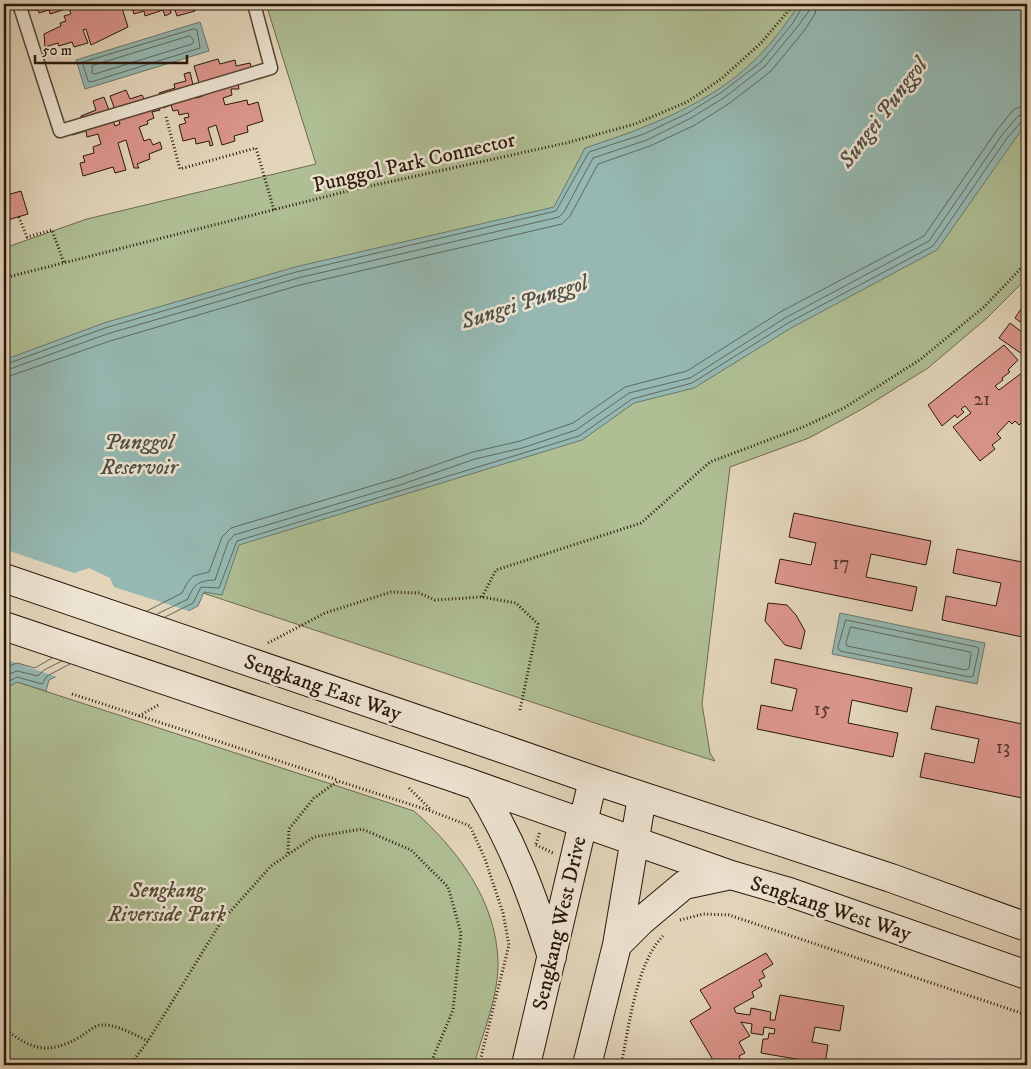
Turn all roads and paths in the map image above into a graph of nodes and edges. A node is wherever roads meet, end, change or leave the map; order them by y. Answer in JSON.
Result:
{"nodes":[{"id":1,"x":19,"y":4,"type":"edge"},
{"id":2,"x":254,"y":4,"type":"edge"},
{"id":3,"x":794,"y":4,"type":"edge"},
{"id":4,"x":163,"y":108,"type":"dead end"},
{"id":5,"x":274,"y":210,"type":"junction"},
{"id":6,"x":19,"y":217,"type":"dead end"},
{"id":7,"x":64,"y":262,"type":"junction"},
{"id":8,"x":1027,"y":262,"type":"edge"},
{"id":9,"x":4,"y":278,"type":"edge"},
{"id":10,"x":4,"y":578,"type":"edge"},
{"id":11,"x":482,"y":597,"type":"junction"},
{"id":12,"x":4,"y":626,"type":"edge"},
{"id":13,"x":294,"y":629,"type":"dead end"},
{"id":14,"x":72,"y":694,"type":"dead end"},
{"id":15,"x":520,"y":710,"type":"dead end"},
{"id":16,"x":594,"y":780,"type":"junction"},
{"id":17,"x":338,"y":781,"type":"junction"},
{"id":18,"x":470,"y":784,"type":"junction"},
{"id":19,"x":407,"y":786,"type":"dead end"},
{"id":20,"x":642,"y":797,"type":"junction"},
{"id":21,"x":431,"y":811,"type":"junction"},
{"id":22,"x":582,"y":823,"type":"junction"},
{"id":23,"x":542,"y":826,"type":"dead end"},
{"id":24,"x":634,"y":841,"type":"junction"},
{"id":25,"x":536,"y":845,"type":"dead end"},
{"id":26,"x":288,"y":854,"type":"junction"},
{"id":27,"x":731,"y":875,"type":"junction"},
{"id":28,"x":678,"y":921,"type":"dead end"},
{"id":29,"x":1027,"y":927,"type":"edge"},
{"id":30,"x":665,"y":934,"type":"dead end"},
{"id":31,"x":617,"y":945,"type":"junction"},
{"id":32,"x":552,"y":957,"type":"junction"},
{"id":33,"x":1027,"y":975,"type":"edge"},
{"id":34,"x":1027,"y":1015,"type":"edge"},
{"id":35,"x":4,"y":1028,"type":"edge"},
{"id":36,"x":148,"y":1040,"type":"junction"},
{"id":37,"x":130,"y":1065,"type":"edge"},
{"id":38,"x":430,"y":1065,"type":"edge"},
{"id":39,"x":479,"y":1065,"type":"edge"},
{"id":40,"x":526,"y":1065,"type":"edge"},
{"id":41,"x":587,"y":1065,"type":"edge"},
{"id":42,"x":621,"y":1065,"type":"edge"}],
"edges":[{"from":1,"to":2,"type":"lane"},
{"from":3,"to":5,"type":"path","name":"Punggol Park Connector"},
{"from":4,"to":5,"type":"path"},
{"from":5,"to":7,"type":"path","name":"Punggol Park Connector"},
{"from":6,"to":7,"type":"path"},
{"from":7,"to":9,"type":"path","name":"Punggol Park Connector"},
{"from":8,"to":11,"type":"path"},
{"from":10,"to":16,"type":"main road","name":"Sengkang East Way","bridge":true},
{"from":11,"to":13,"type":"path"},
{"from":11,"to":15,"type":"path"},
{"from":12,"to":18,"type":"main road","name":"Sengkang East Way","bridge":true},
{"from":14,"to":17,"type":"path"},
{"from":16,"to":20,"type":"main road","name":"Sengkang East Way"},
{"from":16,"to":22,"type":"main road","name":"Sengkang West Drive"},
{"from":17,"to":21,"type":"path"},
{"from":17,"to":26,"type":"path"},
{"from":18,"to":22,"type":"main road","name":"Sengkang East Way"},
{"from":18,"to":32,"type":"main road"},
{"from":19,"to":21,"type":"path"},
{"from":20,"to":24,"type":"main road"},
{"from":20,"to":29,"type":"main road"},
{"from":21,"to":39,"type":"path"},
{"from":22,"to":24,"type":"main road","name":"Sengkang East Way"},
{"from":22,"to":32,"type":"main road","name":"Sengkang West Drive"},
{"from":23,"to":25,"type":"path"},
{"from":24,"to":27,"type":"main road","name":"Sengkang West Way"},
{"from":24,"to":31,"type":"main road"},
{"from":26,"to":36,"type":"path"},
{"from":26,"to":38,"type":"path"},
{"from":27,"to":31,"type":"main road"},
{"from":27,"to":33,"type":"main road","name":"Sengkang West Way"},
{"from":28,"to":34,"type":"path"},
{"from":30,"to":42,"type":"path"},
{"from":31,"to":41,"type":"main road"},
{"from":32,"to":40,"type":"main road","name":"Sengkang West Drive"},
{"from":35,"to":36,"type":"path"},
{"from":36,"to":37,"type":"path"}]}
